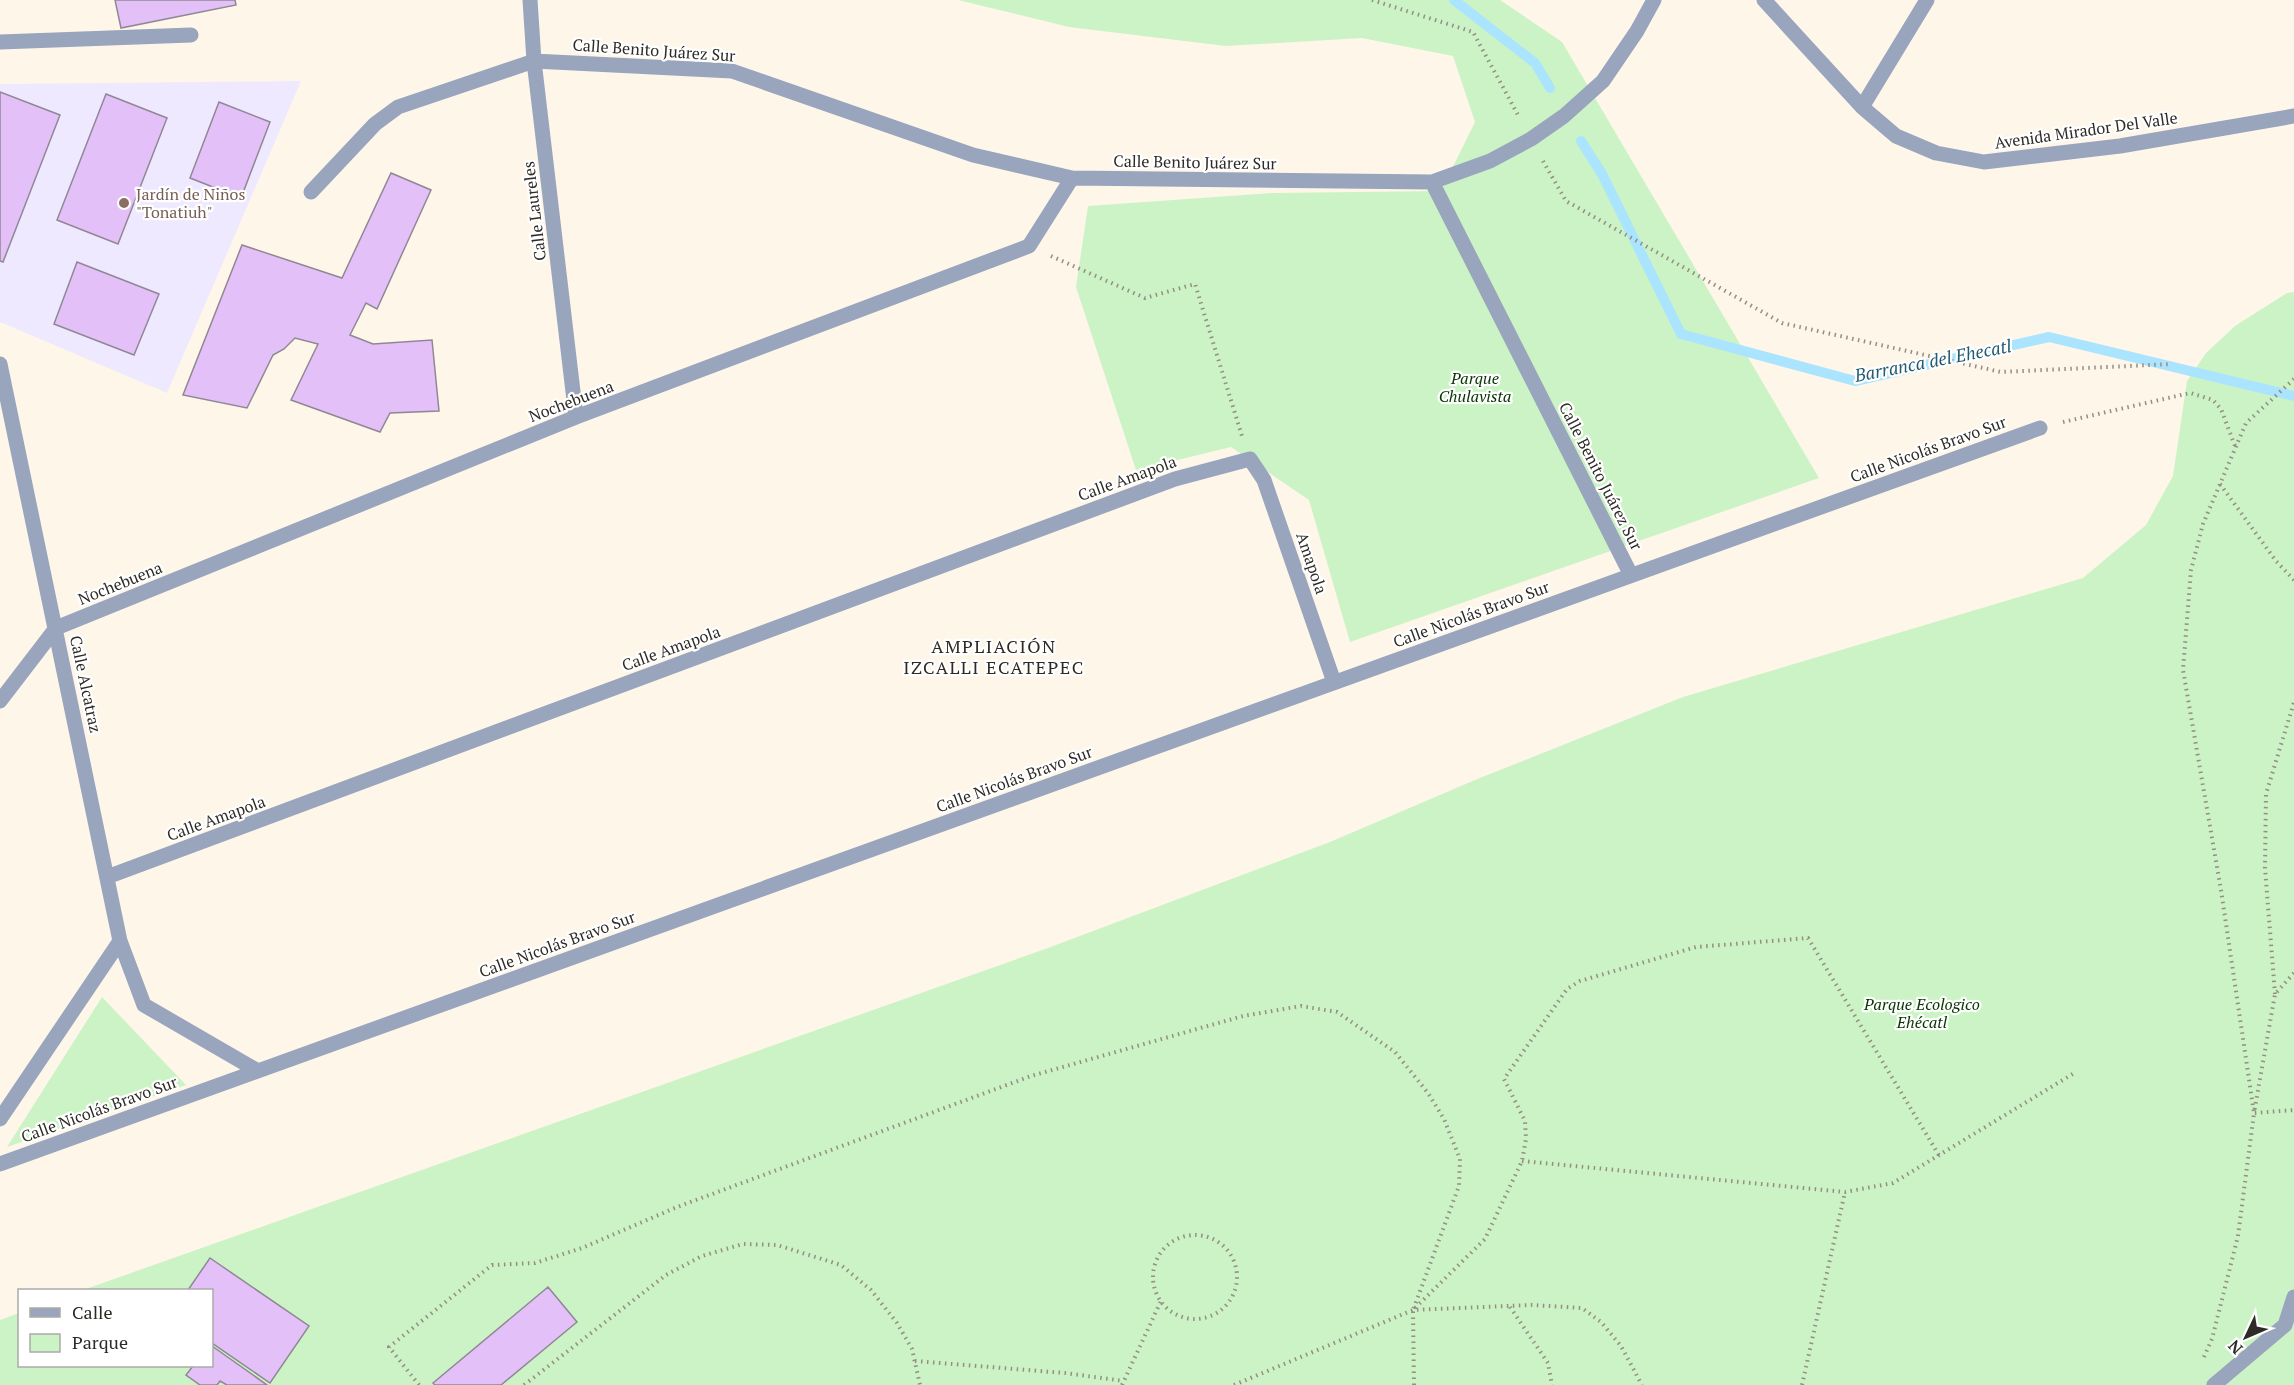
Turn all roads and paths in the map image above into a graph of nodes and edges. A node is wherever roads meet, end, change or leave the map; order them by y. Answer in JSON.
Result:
{"nodes":[{"id":1,"x":530,"y":0,"type":"edge"},
{"id":2,"x":1372,"y":0,"type":"edge"},
{"id":3,"x":1654,"y":0,"type":"edge"},
{"id":4,"x":1764,"y":0,"type":"edge"},
{"id":5,"x":1927,"y":0,"type":"edge"},
{"id":6,"x":191,"y":35,"type":"dead end"},
{"id":7,"x":0,"y":42,"type":"edge"},
{"id":8,"x":534,"y":61,"type":"junction"},
{"id":9,"x":1862,"y":107,"type":"junction"},
{"id":10,"x":2294,"y":116,"type":"edge"},
{"id":11,"x":1531,"y":139,"type":"junction"},
{"id":12,"x":1072,"y":178,"type":"junction"},
{"id":13,"x":1432,"y":182,"type":"junction"},
{"id":14,"x":311,"y":192,"type":"dead end"},
{"id":15,"x":1029,"y":246,"type":"junction"},
{"id":16,"x":0,"y":364,"type":"edge"},
{"id":17,"x":2171,"y":364,"type":"dead end"},
{"id":18,"x":2294,"y":380,"type":"edge"},
{"id":19,"x":576,"y":417,"type":"junction"},
{"id":20,"x":2040,"y":428,"type":"joint"},
{"id":21,"x":2236,"y":447,"type":"junction"},
{"id":22,"x":1250,"y":459,"type":"junction"},
{"id":23,"x":2220,"y":484,"type":"junction"},
{"id":24,"x":1631,"y":575,"type":"junction"},
{"id":25,"x":2294,"y":580,"type":"edge"},
{"id":26,"x":56,"y":628,"type":"junction"},
{"id":27,"x":1334,"y":682,"type":"junction"},
{"id":28,"x":0,"y":701,"type":"edge"},
{"id":29,"x":2294,"y":702,"type":"edge"},
{"id":30,"x":107,"y":877,"type":"junction"},
{"id":31,"x":120,"y":941,"type":"junction"},
{"id":32,"x":2294,"y":973,"type":"edge"},
{"id":33,"x":2275,"y":994,"type":"junction"},
{"id":34,"x":258,"y":1071,"type":"junction"},
{"id":35,"x":2076,"y":1072,"type":"dead end"},
{"id":36,"x":2294,"y":1110,"type":"edge"},
{"id":37,"x":2254,"y":1113,"type":"junction"},
{"id":38,"x":0,"y":1119,"type":"edge"},
{"id":39,"x":1940,"y":1157,"type":"junction"},
{"id":40,"x":1522,"y":1161,"type":"junction"},
{"id":41,"x":0,"y":1164,"type":"edge"},
{"id":42,"x":1845,"y":1192,"type":"junction"},
{"id":43,"x":2294,"y":1297,"type":"edge"},
{"id":44,"x":1161,"y":1301,"type":"junction"},
{"id":45,"x":1509,"y":1306,"type":"junction"},
{"id":46,"x":1413,"y":1310,"type":"junction"},
{"id":47,"x":915,"y":1361,"type":"junction"},
{"id":48,"x":2199,"y":1367,"type":"dead end"},
{"id":49,"x":1123,"y":1383,"type":"edge"},
{"id":50,"x":420,"y":1385,"type":"edge"},
{"id":51,"x":524,"y":1385,"type":"edge"},
{"id":52,"x":920,"y":1385,"type":"edge"},
{"id":53,"x":1234,"y":1385,"type":"edge"},
{"id":54,"x":1414,"y":1385,"type":"edge"},
{"id":55,"x":1552,"y":1385,"type":"edge"},
{"id":56,"x":1642,"y":1385,"type":"edge"},
{"id":57,"x":1802,"y":1385,"type":"edge"},
{"id":58,"x":2214,"y":1385,"type":"edge"}],
"edges":[{"from":1,"to":8,"type":"street","name":"Calle Laureles"},
{"from":2,"to":11,"type":"path"},
{"from":3,"to":11,"type":"street"},
{"from":4,"to":9,"type":"street","name":"Avenida Mirador Del Valle"},
{"from":5,"to":9,"type":"street"},
{"from":6,"to":7,"type":"street"},
{"from":8,"to":12,"type":"street","name":"Calle Benito Juárez Sur"},
{"from":8,"to":14,"type":"street"},
{"from":8,"to":19,"type":"street","name":"Calle Laureles"},
{"from":9,"to":10,"type":"street","name":"Avenida Mirador Del Valle"},
{"from":11,"to":13,"type":"street"},
{"from":11,"to":17,"type":"path"},
{"from":12,"to":13,"type":"street","name":"Calle Benito Juárez Sur"},
{"from":12,"to":15,"type":"street"},
{"from":13,"to":24,"type":"street","name":"Calle Benito Juárez Sur"},
{"from":15,"to":19,"type":"street","name":"Nochebuena"},
{"from":15,"to":22,"type":"path"},
{"from":16,"to":26,"type":"street","name":"Calle Alcatraz"},
{"from":18,"to":21,"type":"path"},
{"from":19,"to":26,"type":"street","name":"Nochebuena"},
{"from":20,"to":21,"type":"path"},
{"from":20,"to":24,"type":"street","name":"Calle Nicolás Bravo Sur"},
{"from":21,"to":23,"type":"path"},
{"from":22,"to":27,"type":"street","name":"Amapola"},
{"from":22,"to":30,"type":"street","name":"Calle Amapola"},
{"from":23,"to":25,"type":"path"},
{"from":23,"to":37,"type":"path"},
{"from":24,"to":27,"type":"street","name":"Calle Nicolás Bravo Sur"},
{"from":26,"to":28,"type":"street"},
{"from":26,"to":30,"type":"street","name":"Calle Alcatraz"},
{"from":27,"to":34,"type":"street","name":"Calle Nicolás Bravo Sur"},
{"from":29,"to":33,"type":"path"},
{"from":30,"to":31,"type":"street","name":"Calle Alcatraz"},
{"from":31,"to":34,"type":"street","name":"Calle Alcatraz"},
{"from":31,"to":38,"type":"street"},
{"from":32,"to":33,"type":"path"},
{"from":33,"to":37,"type":"path"},
{"from":34,"to":41,"type":"street","name":"Calle Nicolás Bravo Sur"},
{"from":35,"to":39,"type":"path"},
{"from":36,"to":37,"type":"path"},
{"from":37,"to":48,"type":"path"},
{"from":39,"to":40,"type":"path"},
{"from":39,"to":42,"type":"path"},
{"from":40,"to":42,"type":"path"},
{"from":40,"to":46,"type":"path"},
{"from":42,"to":57,"type":"path"},
{"from":43,"to":58,"type":"street"},
{"from":44,"to":44,"type":"path"},
{"from":44,"to":49,"type":"path"},
{"from":45,"to":46,"type":"path"},
{"from":45,"to":55,"type":"path"},
{"from":45,"to":56,"type":"path"},
{"from":46,"to":50,"type":"path"},
{"from":46,"to":53,"type":"path"},
{"from":46,"to":54,"type":"path"},
{"from":47,"to":49,"type":"path"},
{"from":47,"to":51,"type":"path"},
{"from":47,"to":52,"type":"path"}]}
